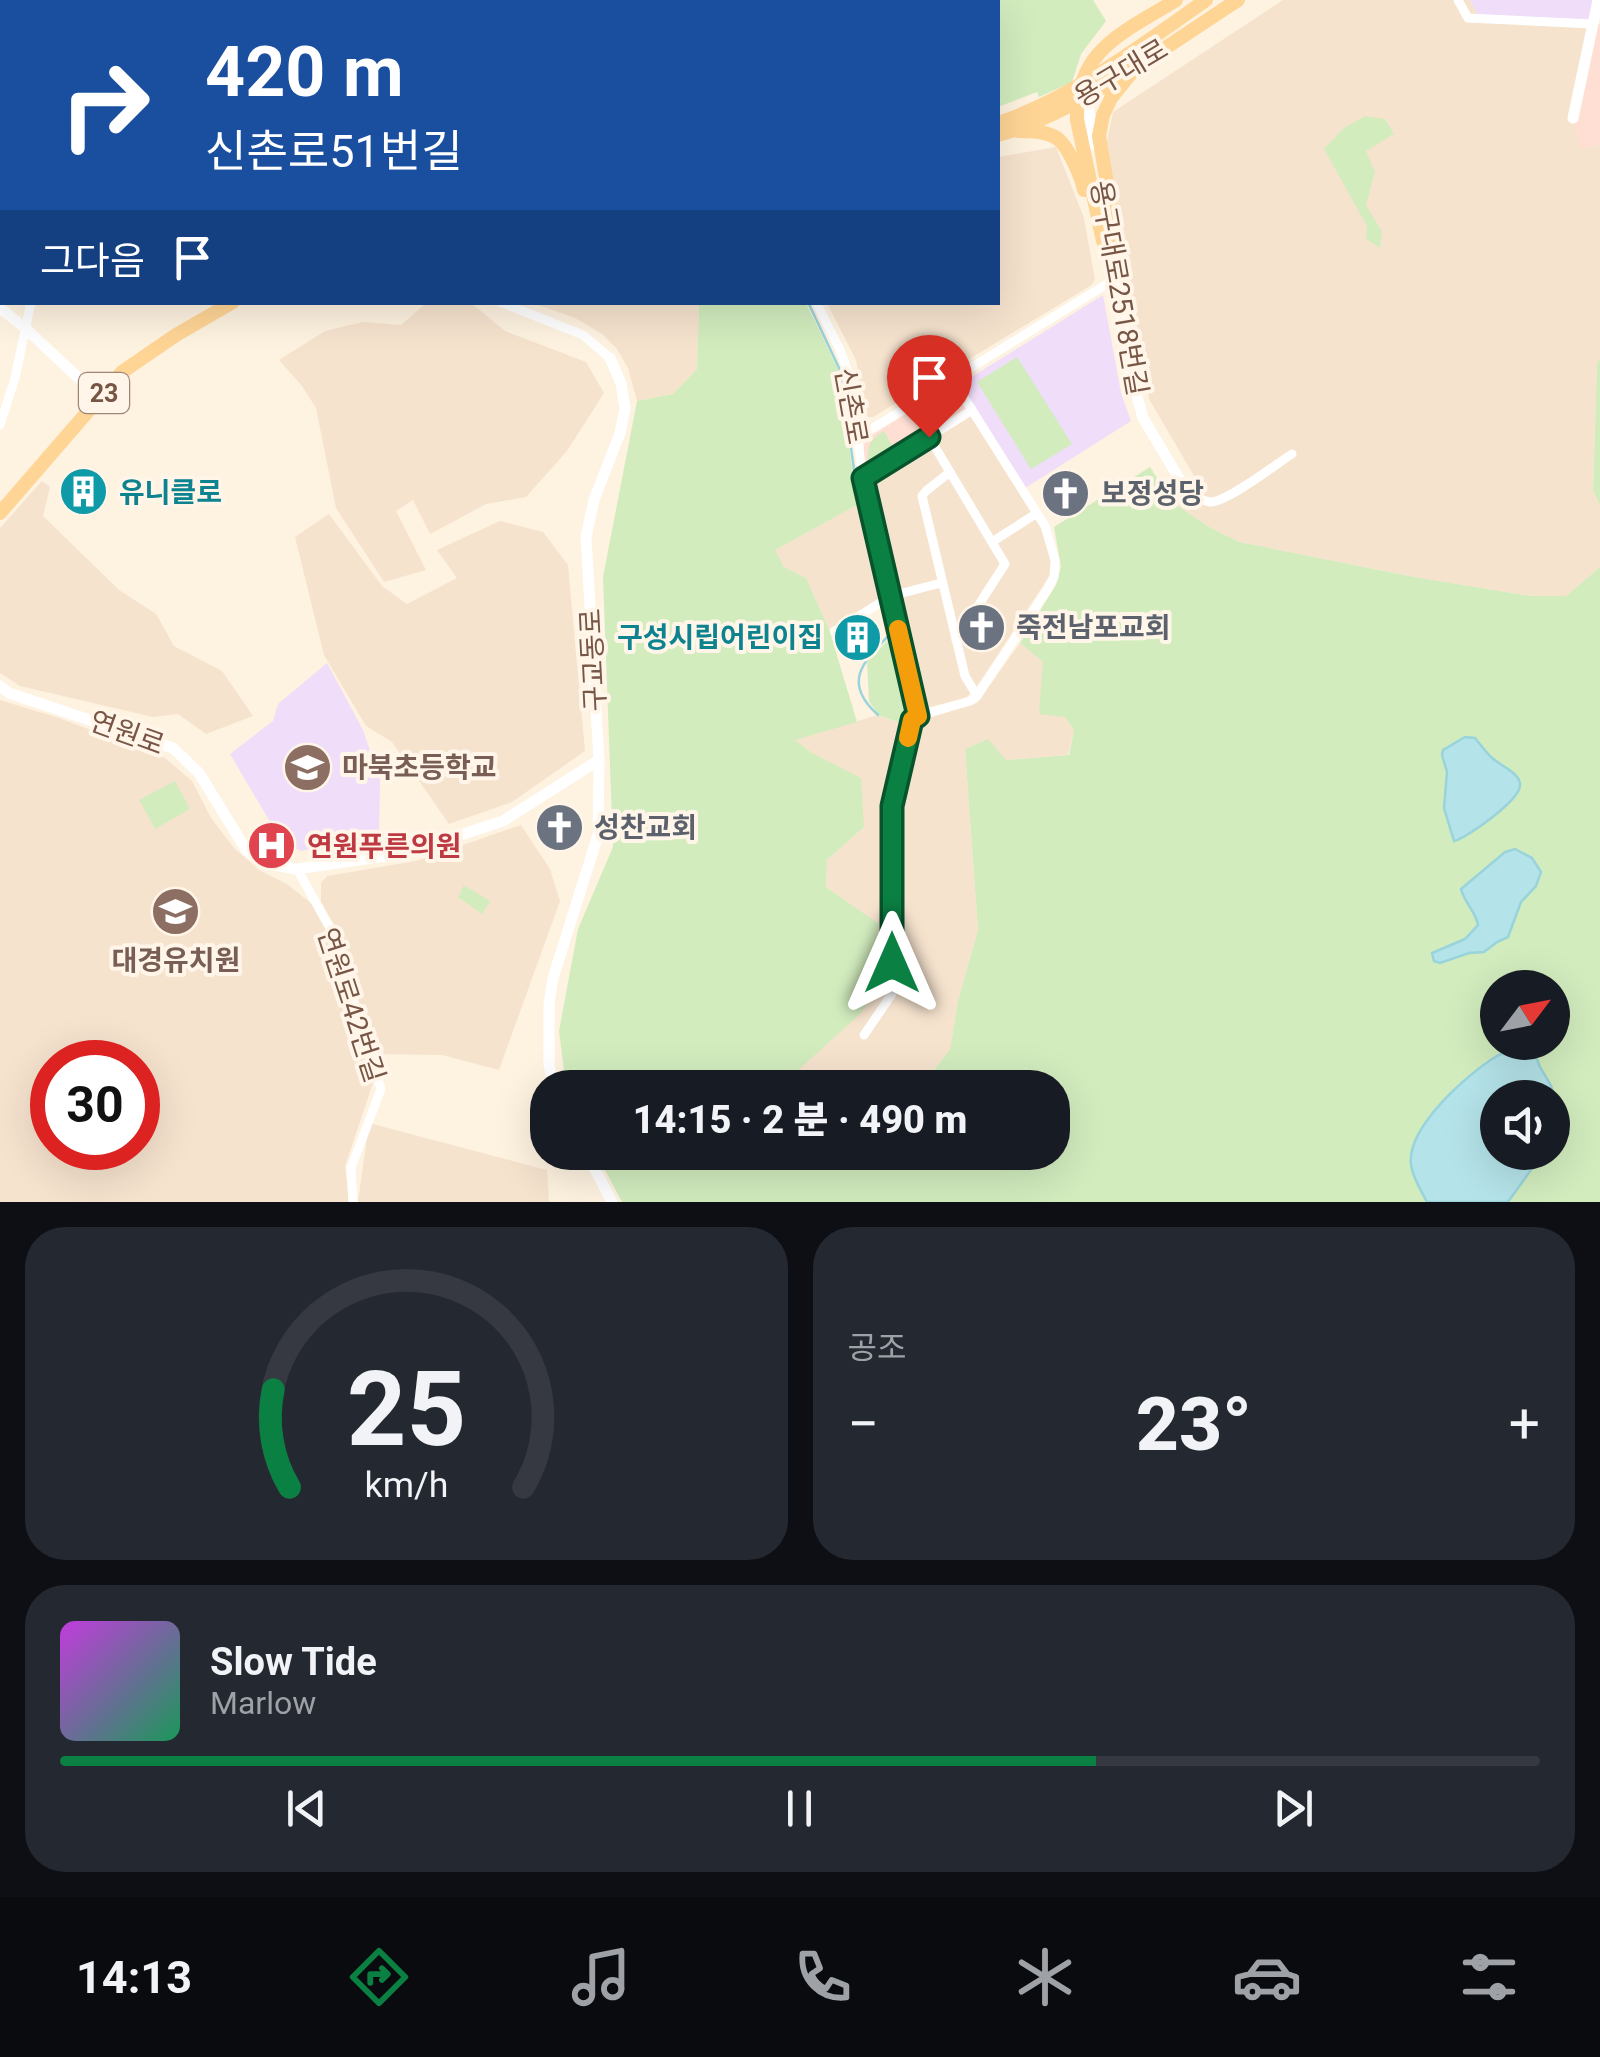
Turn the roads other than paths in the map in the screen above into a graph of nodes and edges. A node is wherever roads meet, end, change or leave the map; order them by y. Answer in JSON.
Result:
{"nodes":[{"id":1,"x":1176,"y":0,"type":"edge"},
{"id":2,"x":1206,"y":0,"type":"edge"},
{"id":3,"x":1238,"y":0,"type":"edge"},
{"id":4,"x":1458,"y":0,"type":"edge"},
{"id":5,"x":1598,"y":0,"type":"edge"},
{"id":6,"x":1596,"y":24,"type":"edge"},
{"id":7,"x":1158,"y":34,"type":"junction"},
{"id":8,"x":1136,"y":66,"type":"junction"},
{"id":9,"x":1118,"y":77,"type":"junction"},
{"id":10,"x":1085,"y":88,"type":"junction"},
{"id":11,"x":1573,"y":118,"type":"dead end"},
{"id":12,"x":1002,"y":130,"type":"edge"},
{"id":13,"x":1112,"y":260,"type":"junction"},
{"id":14,"x":1115,"y":280,"type":"junction"},
{"id":15,"x":30,"y":305,"type":"edge"},
{"id":16,"x":228,"y":305,"type":"edge"},
{"id":17,"x":508,"y":305,"type":"edge"},
{"id":18,"x":818,"y":305,"type":"edge"},
{"id":19,"x":3,"y":311,"type":"edge"},
{"id":20,"x":25,"y":328,"type":"junction"},
{"id":21,"x":610,"y":358,"type":"joint"},
{"id":22,"x":954,"y":380,"type":"junction"},
{"id":23,"x":100,"y":398,"type":"junction"},
{"id":24,"x":972,"y":410,"type":"junction"},
{"id":25,"x":0,"y":425,"type":"edge"},
{"id":26,"x":929,"y":437,"type":"junction"},
{"id":27,"x":857,"y":438,"type":"junction"},
{"id":28,"x":1292,"y":454,"type":"dead end"},
{"id":29,"x":950,"y":472,"type":"junction"},
{"id":30,"x":863,"y":478,"type":"junction"},
{"id":31,"x":1184,"y":485,"type":"joint"},
{"id":32,"x":0,"y":513,"type":"edge"},
{"id":33,"x":1037,"y":513,"type":"junction"},
{"id":34,"x":992,"y":542,"type":"junction"},
{"id":35,"x":942,"y":582,"type":"junction"},
{"id":36,"x":891,"y":596,"type":"junction"},
{"id":37,"x":835,"y":631,"type":"dead end"},
{"id":38,"x":956,"y":640,"type":"junction"},
{"id":39,"x":0,"y":686,"type":"edge"},
{"id":40,"x":977,"y":696,"type":"junction"},
{"id":41,"x":918,"y":716,"type":"junction"},
{"id":42,"x":599,"y":760,"type":"junction"},
{"id":43,"x":296,"y":869,"type":"junction"},
{"id":44,"x":864,"y":1035,"type":"dead end"},
{"id":45,"x":550,"y":1070,"type":"edge"},
{"id":46,"x":595,"y":1170,"type":"edge"},
{"id":47,"x":353,"y":1202,"type":"edge"},
{"id":48,"x":612,"y":1202,"type":"edge"}],
"edges":[{"from":1,"to":13,"type":"main road"},
{"from":2,"to":7,"type":"main road","name":"용구대로"},
{"from":3,"to":8,"type":"main road","name":"용구대로"},
{"from":4,"to":6,"type":"street"},
{"from":5,"to":6,"type":"street"},
{"from":6,"to":11,"type":"street"},
{"from":7,"to":9,"type":"main road"},
{"from":7,"to":10,"type":"main road","name":"용구대로"},
{"from":8,"to":9,"type":"main road","name":"용구대로"},
{"from":8,"to":13,"type":"main road"},
{"from":9,"to":10,"type":"main road","name":"용구대로"},
{"from":10,"to":12,"type":"main road","name":"용구대로"},
{"from":10,"to":12,"type":"main road","name":"용구대로"},
{"from":10,"to":13,"type":"street","name":"용구대로2518번길"},
{"from":12,"to":13,"type":"main road"},
{"from":13,"to":14,"type":"street","name":"용구대로2518번길"},
{"from":14,"to":22,"type":"street"},
{"from":14,"to":31,"type":"street","name":"용구대로2518번길"},
{"from":15,"to":20,"type":"street"},
{"from":16,"to":23,"type":"main road","number":"23"},
{"from":17,"to":21,"type":"street","name":"구교동로"},
{"from":18,"to":27,"type":"street","name":"신촌로"},
{"from":19,"to":20,"type":"street"},
{"from":20,"to":23,"type":"street"},
{"from":20,"to":25,"type":"street"},
{"from":21,"to":42,"type":"street","name":"구교동로"},
{"from":22,"to":24,"type":"street"},
{"from":22,"to":27,"type":"street"},
{"from":23,"to":32,"type":"main road","number":"23"},
{"from":24,"to":26,"type":"street"},
{"from":24,"to":33,"type":"street"},
{"from":26,"to":29,"type":"street"},
{"from":26,"to":30,"type":"street"},
{"from":27,"to":30,"type":"street","name":"신촌로"},
{"from":28,"to":31,"type":"street"},
{"from":29,"to":34,"type":"street"},
{"from":29,"to":35,"type":"street"},
{"from":30,"to":36,"type":"street","name":"신촌로"},
{"from":33,"to":34,"type":"street"},
{"from":33,"to":40,"type":"street"},
{"from":34,"to":38,"type":"street"},
{"from":35,"to":36,"type":"street"},
{"from":35,"to":38,"type":"street"},
{"from":36,"to":37,"type":"street"},
{"from":36,"to":41,"type":"street","name":"신촌로"},
{"from":38,"to":40,"type":"street"},
{"from":39,"to":43,"type":"street","name":"연원로"},
{"from":40,"to":41,"type":"street"},
{"from":41,"to":44,"type":"street"},
{"from":42,"to":43,"type":"street","name":"연원로"},
{"from":42,"to":45,"type":"street","name":"구교동로"},
{"from":43,"to":47,"type":"street","name":"연원로42번길"},
{"from":46,"to":48,"type":"street"}]}
